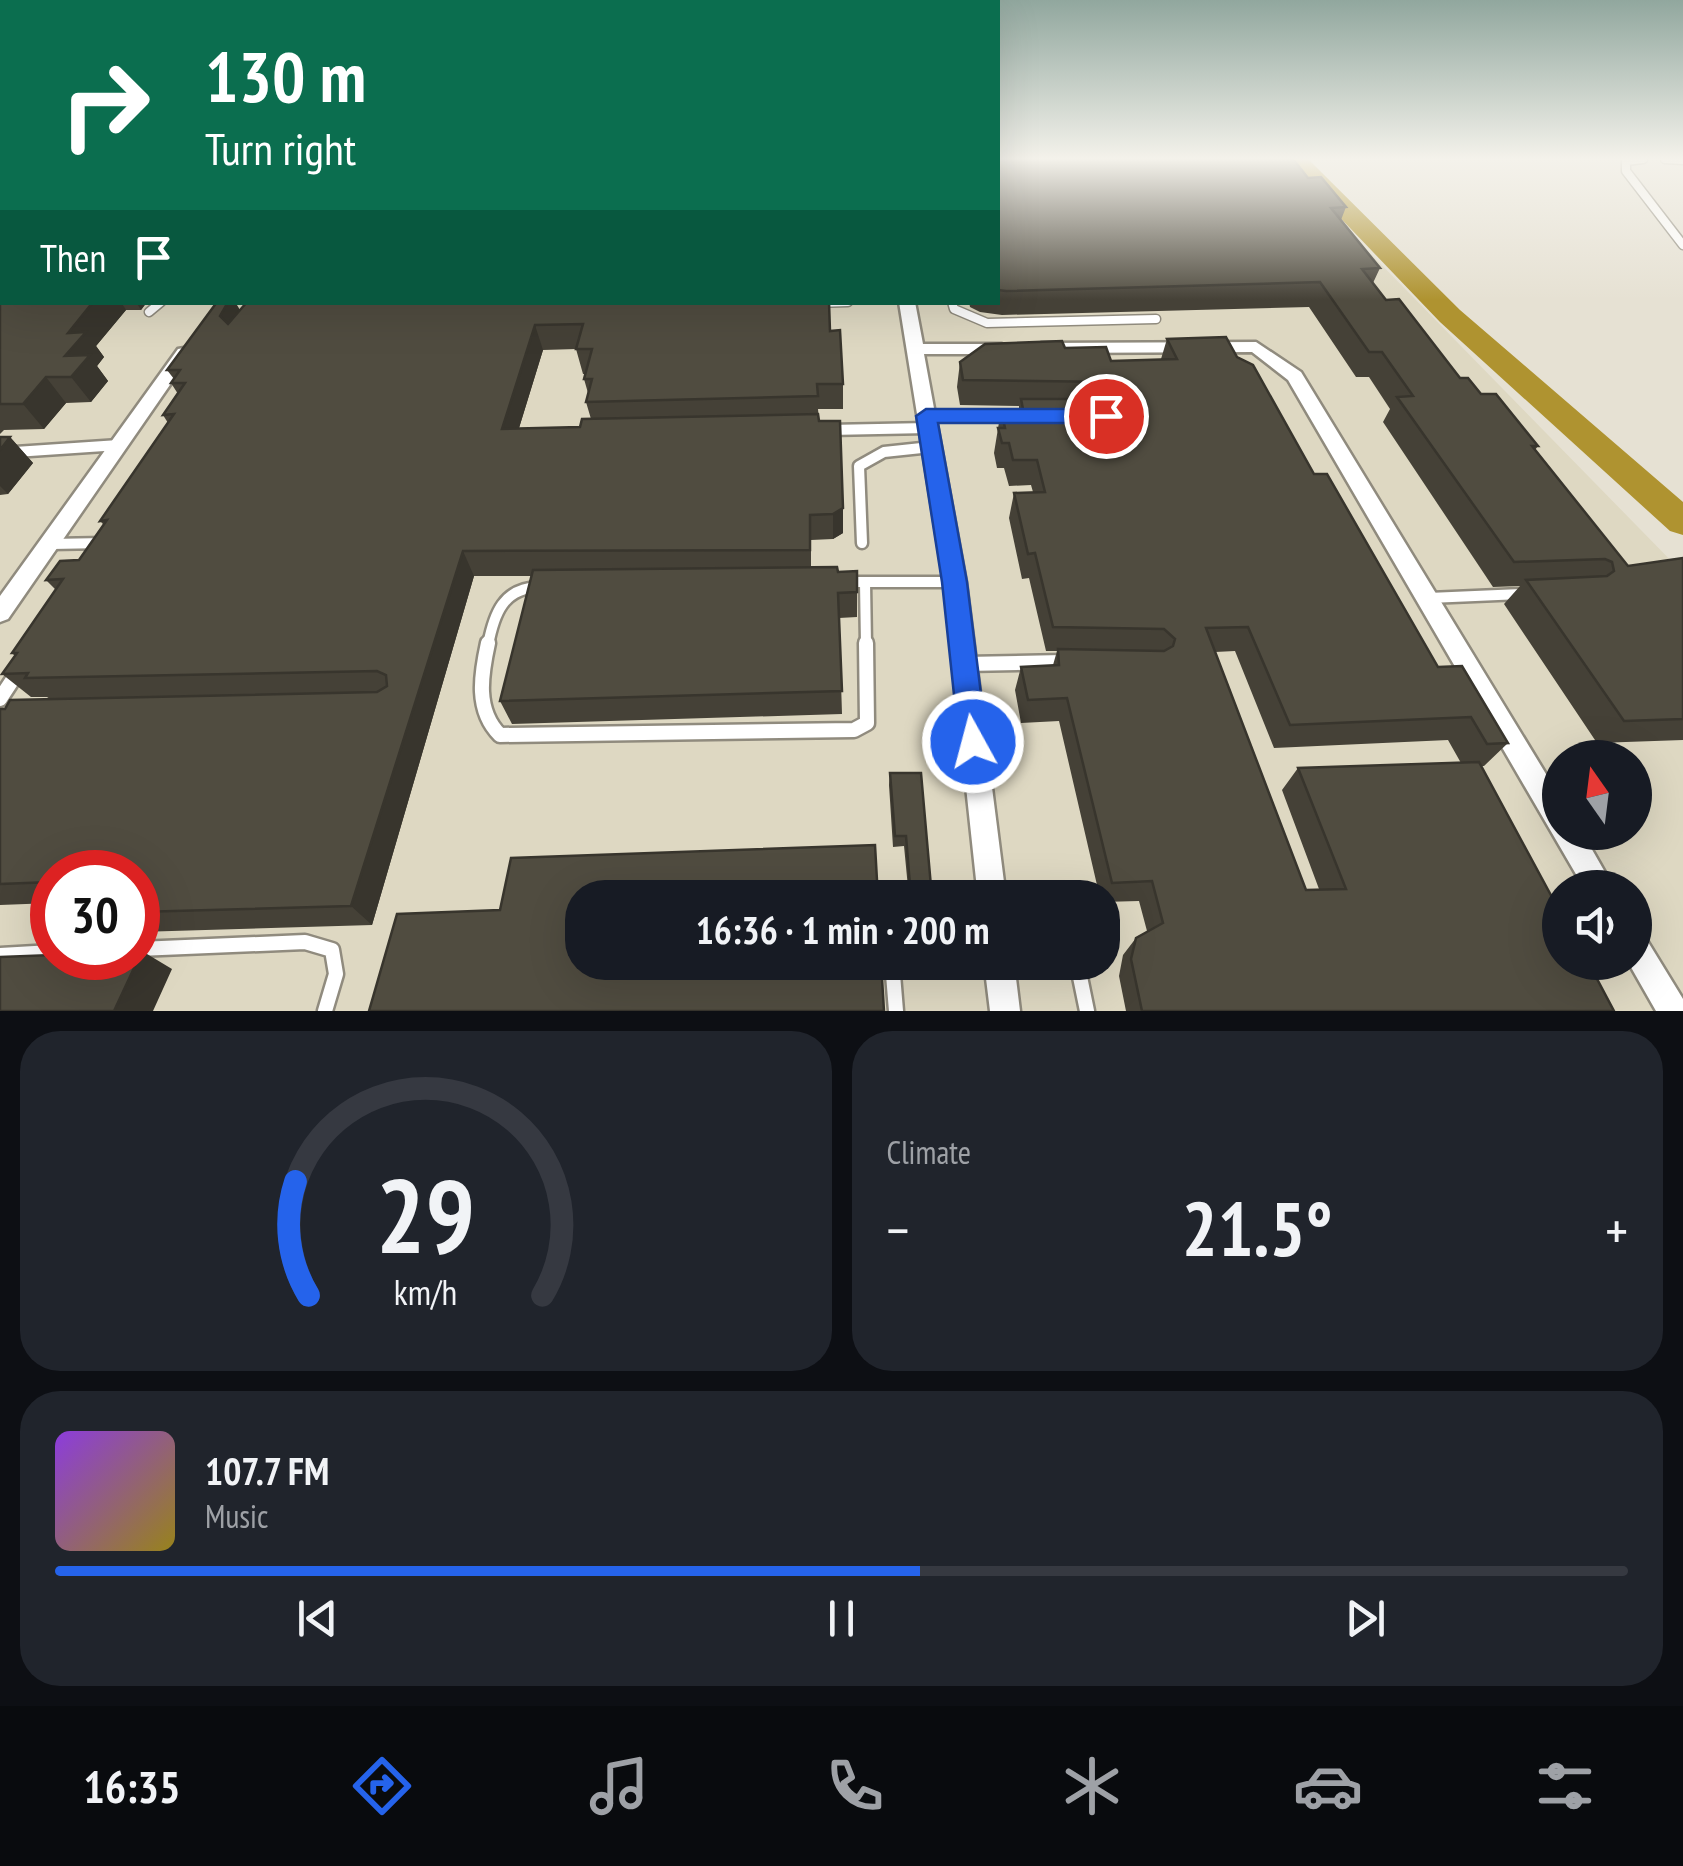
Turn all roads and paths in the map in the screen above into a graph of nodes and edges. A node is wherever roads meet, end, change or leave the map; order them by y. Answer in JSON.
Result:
{"nodes":[{"id":1,"x":1653,"y":206,"type":"edge"},
{"id":2,"x":1683,"y":244,"type":"edge"},
{"id":3,"x":158,"y":305,"type":"edge"},
{"id":4,"x":907,"y":305,"type":"edge"},
{"id":5,"x":953,"y":305,"type":"edge"},
{"id":6,"x":150,"y":312,"type":"dead end"},
{"id":7,"x":1156,"y":319,"type":"dead end"},
{"id":8,"x":196,"y":336,"type":"edge"},
{"id":9,"x":914,"y":349,"type":"junction"},
{"id":10,"x":1016,"y":416,"type":"edge"},
{"id":11,"x":824,"y":430,"type":"edge"},
{"id":12,"x":928,"y":430,"type":"junction"},
{"id":13,"x":120,"y":445,"type":"junction"},
{"id":14,"x":0,"y":453,"type":"edge"},
{"id":15,"x":110,"y":542,"type":"edge"},
{"id":16,"x":50,"y":544,"type":"junction"},
{"id":17,"x":862,"y":544,"type":"dead end"},
{"id":18,"x":827,"y":582,"type":"edge"},
{"id":19,"x":864,"y":582,"type":"junction"},
{"id":20,"x":954,"y":582,"type":"junction"},
{"id":21,"x":561,"y":586,"type":"edge"},
{"id":22,"x":1530,"y":594,"type":"edge"},
{"id":23,"x":1428,"y":598,"type":"junction"},
{"id":24,"x":0,"y":612,"type":"edge"},
{"id":25,"x":31,"y":651,"type":"edge"},
{"id":26,"x":1080,"y":662,"type":"edge"},
{"id":27,"x":964,"y":664,"type":"junction"},
{"id":28,"x":0,"y":700,"type":"edge"},
{"id":29,"x":17,"y":707,"type":"edge"},
{"id":30,"x":1542,"y":791,"type":"edge"},
{"id":31,"x":990,"y":880,"type":"edge"},
{"id":32,"x":160,"y":948,"type":"edge"},
{"id":33,"x":30,"y":953,"type":"edge"},
{"id":34,"x":0,"y":954,"type":"edge"},
{"id":35,"x":1652,"y":976,"type":"edge"},
{"id":36,"x":893,"y":980,"type":"edge"},
{"id":37,"x":1001,"y":980,"type":"edge"},
{"id":38,"x":1081,"y":980,"type":"edge"},
{"id":39,"x":325,"y":1011,"type":"edge"},
{"id":40,"x":896,"y":1011,"type":"edge"},
{"id":41,"x":1005,"y":1011,"type":"edge"},
{"id":42,"x":1087,"y":1011,"type":"edge"},
{"id":43,"x":1673,"y":1011,"type":"edge"}],
"edges":[{"from":1,"to":2,"type":"lane"},
{"from":3,"to":6,"type":"lane"},
{"from":4,"to":9,"type":"street"},
{"from":5,"to":7,"type":"lane"},
{"from":8,"to":13,"type":"street"},
{"from":9,"to":12,"type":"street"},
{"from":9,"to":23,"type":"street"},
{"from":10,"to":12,"type":"lane"},
{"from":11,"to":12,"type":"lane"},
{"from":12,"to":17,"type":"lane"},
{"from":12,"to":20,"type":"street"},
{"from":13,"to":14,"type":"lane"},
{"from":13,"to":16,"type":"street"},
{"from":15,"to":16,"type":"lane"},
{"from":16,"to":24,"type":"street"},
{"from":18,"to":19,"type":"lane"},
{"from":19,"to":20,"type":"lane"},
{"from":19,"to":21,"type":"lane"},
{"from":20,"to":27,"type":"street"},
{"from":22,"to":23,"type":"lane"},
{"from":23,"to":30,"type":"street"},
{"from":25,"to":28,"type":"lane"},
{"from":26,"to":27,"type":"lane"},
{"from":27,"to":31,"type":"street"},
{"from":28,"to":29,"type":"lane"},
{"from":32,"to":39,"type":"lane"},
{"from":33,"to":34,"type":"lane"},
{"from":35,"to":43,"type":"street"},
{"from":36,"to":40,"type":"lane"},
{"from":37,"to":41,"type":"street"},
{"from":38,"to":42,"type":"lane"}]}
